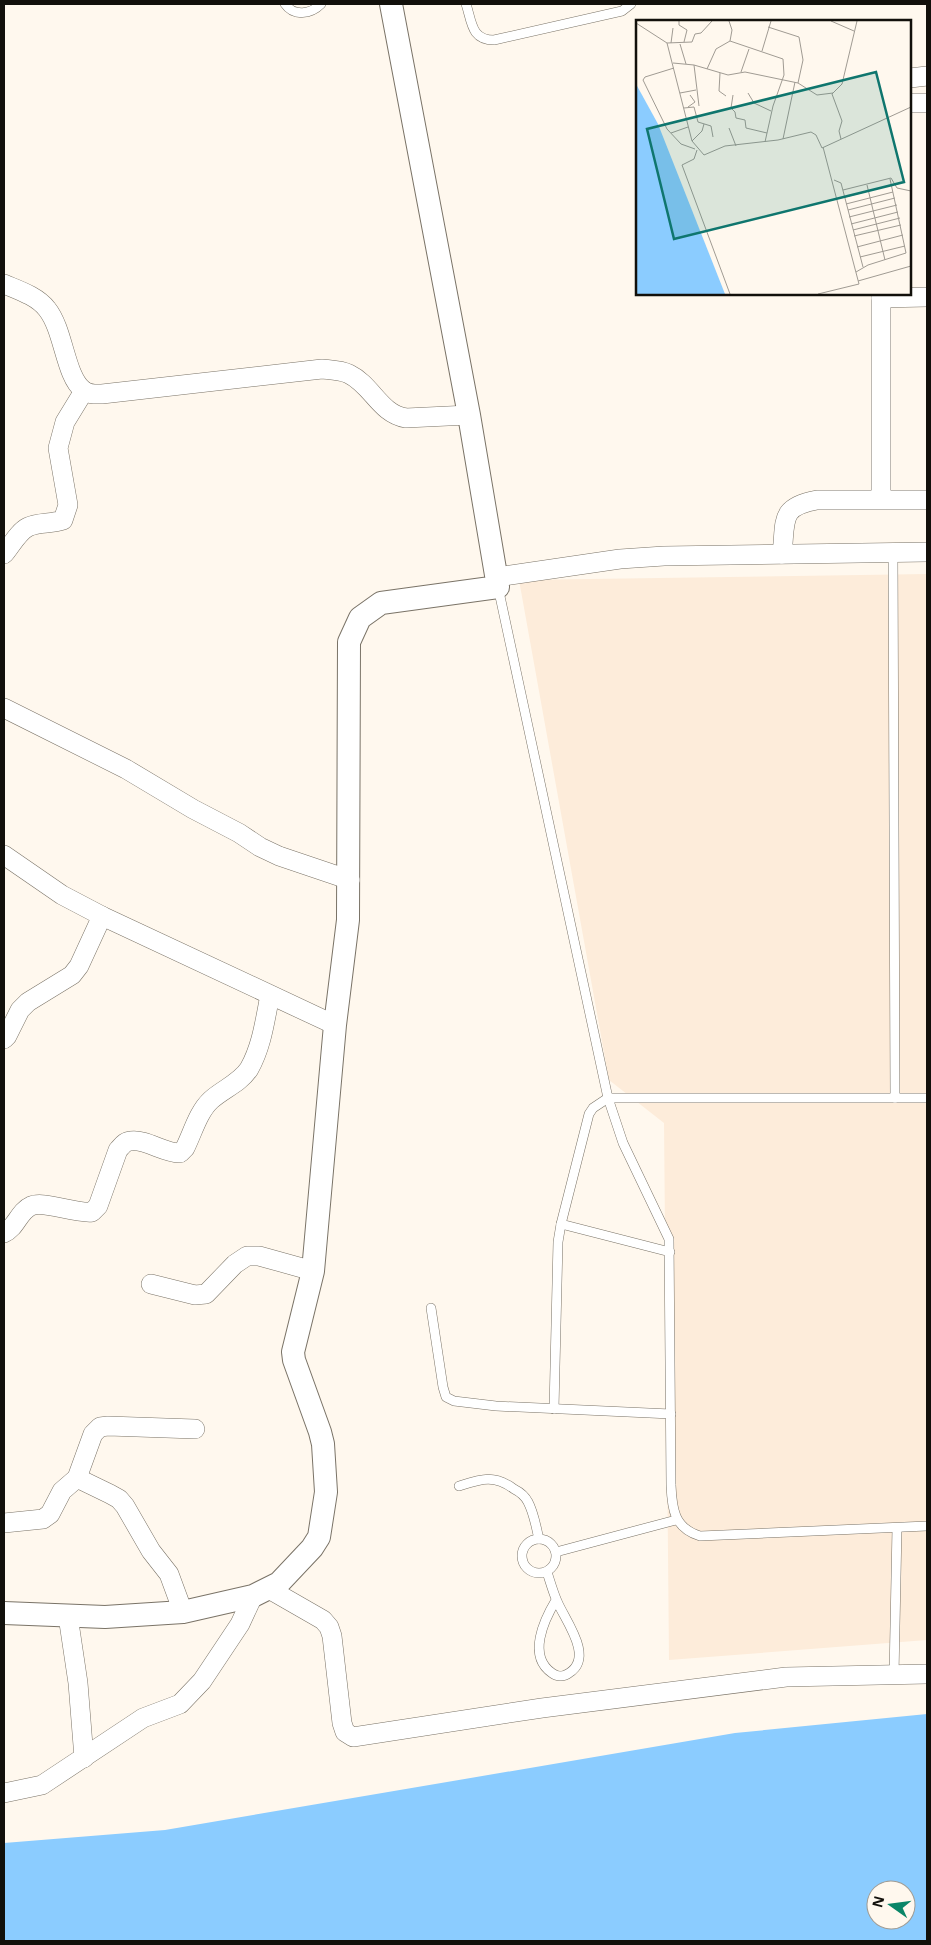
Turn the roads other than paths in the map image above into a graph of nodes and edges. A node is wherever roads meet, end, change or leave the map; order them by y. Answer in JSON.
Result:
{"nodes":[{"id":1,"x":285,"y":4,"type":"edge"},
{"id":2,"x":321,"y":4,"type":"edge"},
{"id":3,"x":391,"y":4,"type":"edge"},
{"id":4,"x":466,"y":4,"type":"edge"},
{"id":5,"x":631,"y":4,"type":"edge"},
{"id":6,"x":927,"y":76,"type":"edge"},
{"id":7,"x":911,"y":78,"type":"edge"},
{"id":8,"x":911,"y":103,"type":"edge"},
{"id":9,"x":927,"y":103,"type":"edge"},
{"id":10,"x":4,"y":284,"type":"edge"},
{"id":11,"x":882,"y":296,"type":"edge"},
{"id":12,"x":927,"y":297,"type":"edge"},
{"id":13,"x":84,"y":391,"type":"junction"},
{"id":14,"x":469,"y":415,"type":"junction"},
{"id":15,"x":881,"y":499,"type":"junction"},
{"id":16,"x":927,"y":500,"type":"edge"},
{"id":17,"x":893,"y":552,"type":"junction"},
{"id":18,"x":927,"y":552,"type":"edge"},
{"id":19,"x":4,"y":554,"type":"edge"},
{"id":20,"x":782,"y":554,"type":"junction"},
{"id":21,"x":498,"y":582,"type":"junction"},
{"id":22,"x":4,"y":708,"type":"edge"},
{"id":23,"x":4,"y":855,"type":"edge"},
{"id":24,"x":350,"y":880,"type":"junction"},
{"id":25,"x":102,"y":916,"type":"junction"},
{"id":26,"x":270,"y":995,"type":"junction"},
{"id":27,"x":335,"y":1025,"type":"junction"},
{"id":28,"x":4,"y":1039,"type":"edge"},
{"id":29,"x":608,"y":1098,"type":"junction"},
{"id":30,"x":896,"y":1098,"type":"junction"},
{"id":31,"x":927,"y":1098,"type":"edge"},
{"id":32,"x":561,"y":1224,"type":"junction"},
{"id":33,"x":4,"y":1233,"type":"edge"},
{"id":34,"x":670,"y":1252,"type":"junction"},
{"id":35,"x":313,"y":1271,"type":"junction"},
{"id":36,"x":152,"y":1284,"type":"dead end"},
{"id":37,"x":430,"y":1308,"type":"dead end"},
{"id":38,"x":554,"y":1409,"type":"junction"},
{"id":39,"x":671,"y":1414,"type":"junction"},
{"id":40,"x":195,"y":1429,"type":"dead end"},
{"id":41,"x":77,"y":1478,"type":"junction"},
{"id":42,"x":459,"y":1486,"type":"dead end"},
{"id":43,"x":676,"y":1520,"type":"junction"},
{"id":44,"x":4,"y":1524,"type":"edge"},
{"id":45,"x":927,"y":1526,"type":"edge"},
{"id":46,"x":897,"y":1528,"type":"junction"},
{"id":47,"x":539,"y":1540,"type":"junction"},
{"id":48,"x":556,"y":1552,"type":"junction"},
{"id":49,"x":547,"y":1572,"type":"junction"},
{"id":50,"x":261,"y":1592,"type":"junction"},
{"id":51,"x":556,"y":1600,"type":"junction"},
{"id":52,"x":183,"y":1612,"type":"junction"},
{"id":53,"x":4,"y":1613,"type":"edge"},
{"id":54,"x":68,"y":1616,"type":"junction"},
{"id":55,"x":927,"y":1674,"type":"edge"},
{"id":56,"x":894,"y":1675,"type":"junction"},
{"id":57,"x":84,"y":1758,"type":"junction"},
{"id":58,"x":4,"y":1793,"type":"edge"}],
"edges":[{"from":1,"to":2,"type":"lane"},
{"from":3,"to":14,"type":"street"},
{"from":4,"to":5,"type":"lane"},
{"from":6,"to":7,"type":"street"},
{"from":8,"to":9,"type":"street"},
{"from":10,"to":13,"type":"street"},
{"from":11,"to":12,"type":"street"},
{"from":11,"to":15,"type":"street"},
{"from":13,"to":14,"type":"street"},
{"from":13,"to":19,"type":"street"},
{"from":14,"to":21,"type":"street"},
{"from":15,"to":16,"type":"street"},
{"from":15,"to":20,"type":"street"},
{"from":17,"to":18,"type":"street"},
{"from":17,"to":20,"type":"street"},
{"from":17,"to":30,"type":"lane"},
{"from":20,"to":21,"type":"street"},
{"from":21,"to":24,"type":"street"},
{"from":21,"to":29,"type":"lane"},
{"from":22,"to":24,"type":"street"},
{"from":23,"to":25,"type":"street"},
{"from":24,"to":27,"type":"street"},
{"from":25,"to":26,"type":"street"},
{"from":25,"to":28,"type":"street"},
{"from":26,"to":27,"type":"street"},
{"from":26,"to":33,"type":"street"},
{"from":27,"to":35,"type":"street"},
{"from":29,"to":30,"type":"lane"},
{"from":29,"to":32,"type":"lane"},
{"from":29,"to":34,"type":"lane"},
{"from":30,"to":31,"type":"lane"},
{"from":32,"to":34,"type":"lane"},
{"from":32,"to":38,"type":"lane"},
{"from":34,"to":39,"type":"lane"},
{"from":35,"to":36,"type":"street"},
{"from":35,"to":50,"type":"street"},
{"from":37,"to":38,"type":"lane"},
{"from":38,"to":39,"type":"lane"},
{"from":39,"to":43,"type":"lane"},
{"from":40,"to":41,"type":"street"},
{"from":41,"to":44,"type":"street"},
{"from":41,"to":52,"type":"street"},
{"from":42,"to":47,"type":"lane"},
{"from":43,"to":46,"type":"lane"},
{"from":43,"to":48,"type":"lane"},
{"from":45,"to":46,"type":"lane"},
{"from":46,"to":56,"type":"lane"},
{"from":47,"to":48,"type":"lane"},
{"from":47,"to":49,"type":"lane"},
{"from":48,"to":49,"type":"lane"},
{"from":49,"to":51,"type":"lane"},
{"from":50,"to":52,"type":"street"},
{"from":50,"to":56,"type":"street"},
{"from":50,"to":57,"type":"street"},
{"from":51,"to":51,"type":"lane"},
{"from":52,"to":54,"type":"street"},
{"from":53,"to":54,"type":"street"},
{"from":54,"to":57,"type":"street"},
{"from":55,"to":56,"type":"street"},
{"from":57,"to":58,"type":"street"}]}
